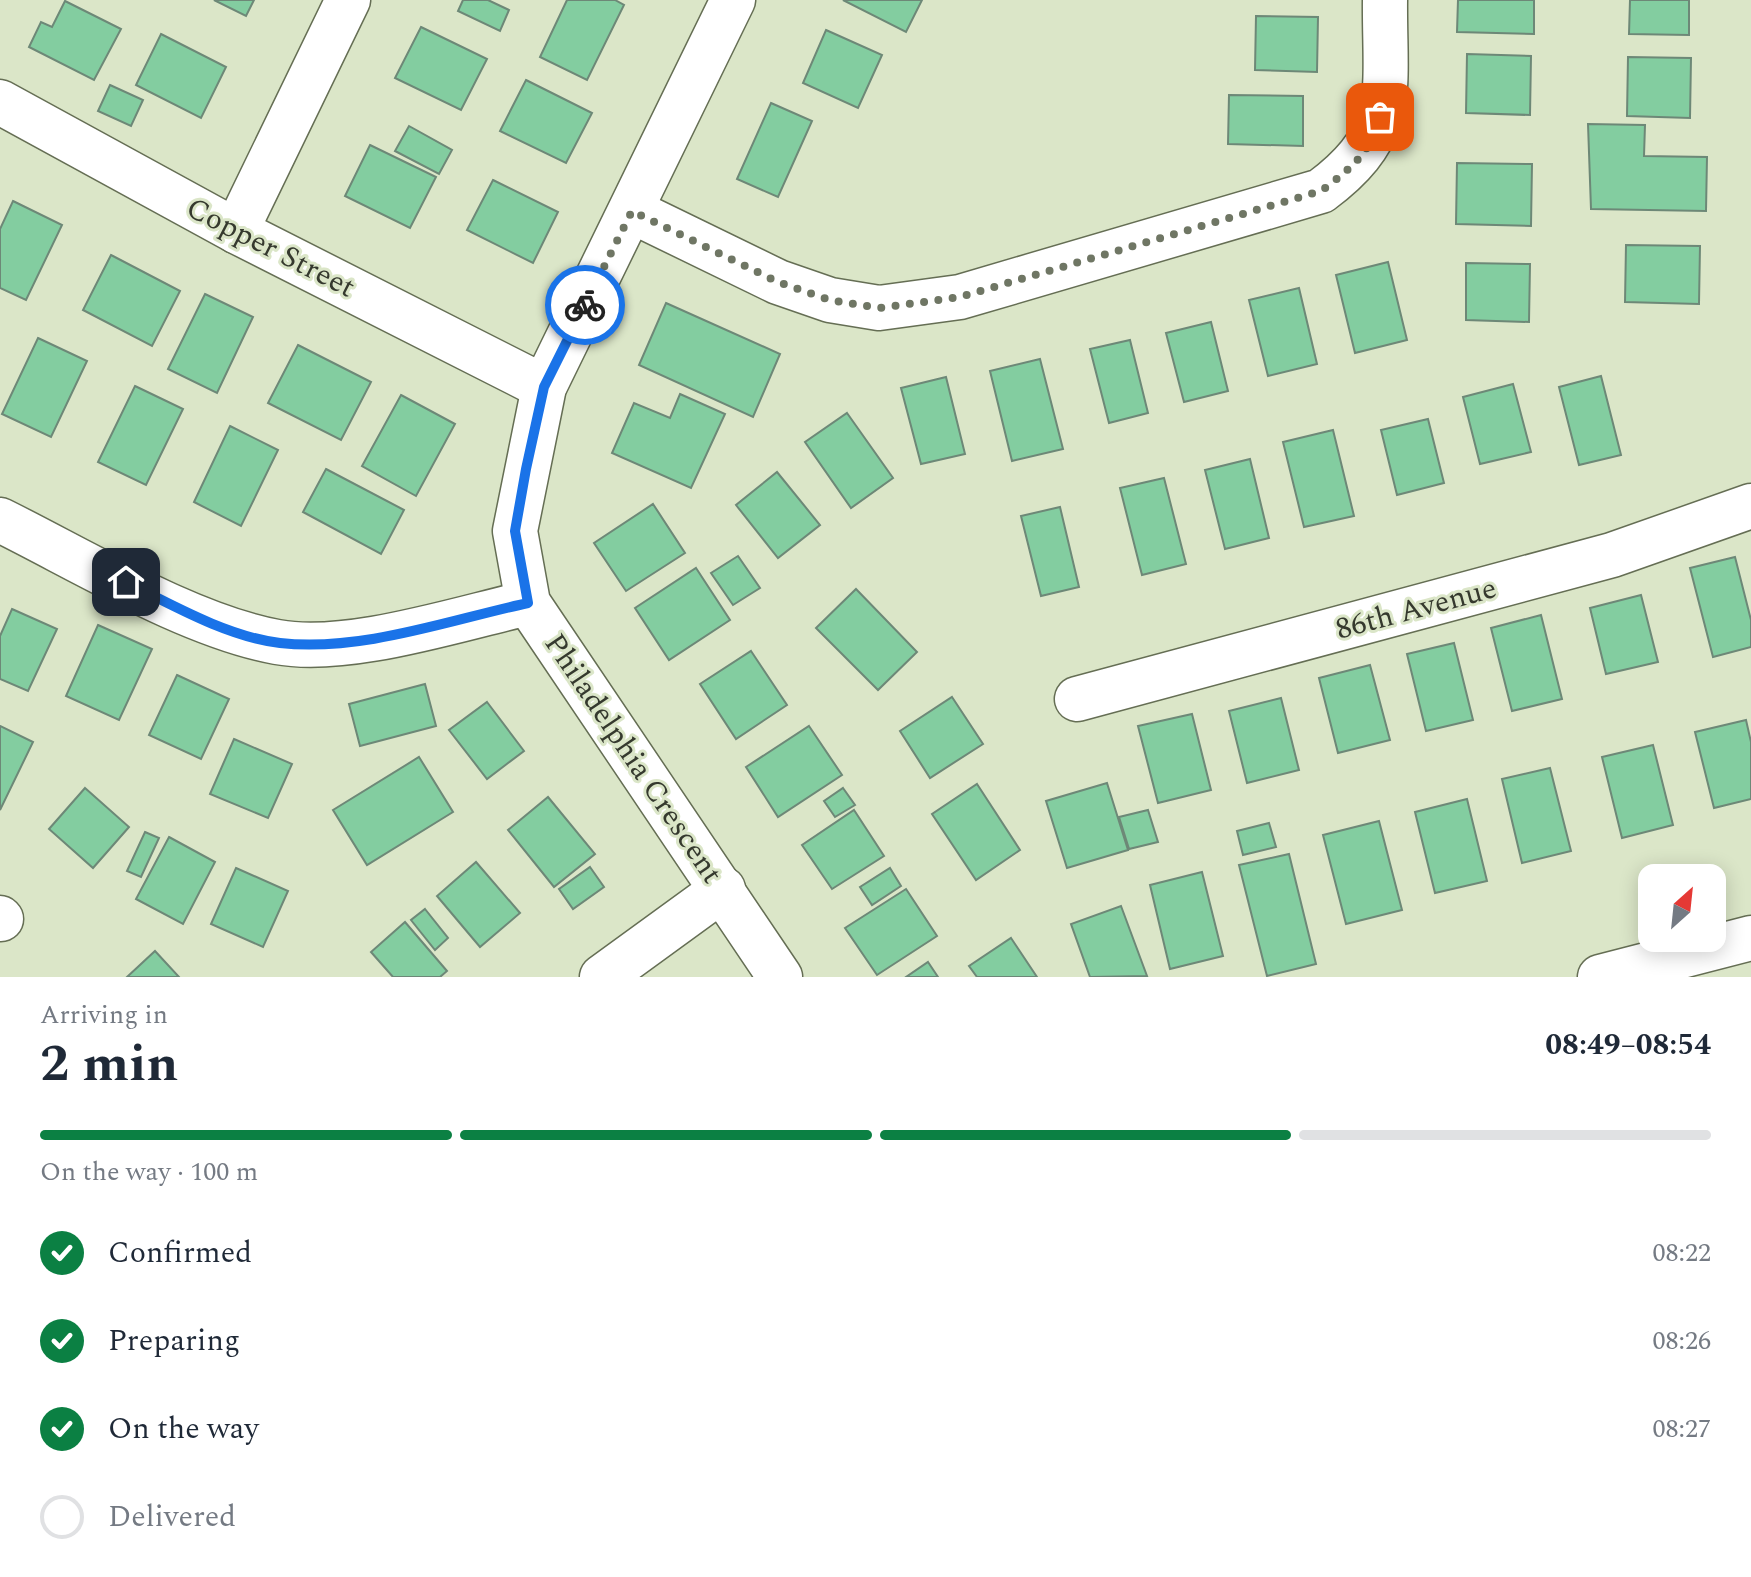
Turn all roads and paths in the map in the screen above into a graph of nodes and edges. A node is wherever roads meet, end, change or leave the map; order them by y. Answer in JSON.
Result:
{"nodes":[{"id":1,"x":348,"y":0,"type":"edge"},
{"id":2,"x":733,"y":0,"type":"edge"},
{"id":3,"x":1385,"y":0,"type":"edge"},
{"id":4,"x":0,"y":102,"type":"edge"},
{"id":5,"x":632,"y":211,"type":"junction"},
{"id":6,"x":236,"y":231,"type":"junction"},
{"id":7,"x":544,"y":387,"type":"junction"},
{"id":8,"x":1751,"y":506,"type":"edge"},
{"id":9,"x":0,"y":520,"type":"edge"},
{"id":10,"x":528,"y":603,"type":"junction"},
{"id":11,"x":1077,"y":699,"type":"dead end"},
{"id":12,"x":723,"y":889,"type":"junction"},
{"id":13,"x":1751,"y":938,"type":"edge"},
{"id":14,"x":602,"y":977,"type":"edge"},
{"id":15,"x":780,"y":977,"type":"edge"},
{"id":16,"x":1600,"y":977,"type":"edge"}],
"edges":[{"from":1,"to":6,"type":"street"},
{"from":2,"to":5,"type":"street","name":"Philadelphia Crescent"},
{"from":3,"to":5,"type":"street"},
{"from":4,"to":6,"type":"street","name":"Copper Street"},
{"from":5,"to":7,"type":"street","name":"Philadelphia Crescent"},
{"from":6,"to":7,"type":"street","name":"Copper Street"},
{"from":7,"to":10,"type":"street","name":"Philadelphia Crescent"},
{"from":8,"to":11,"type":"street","name":"86th Avenue"},
{"from":9,"to":10,"type":"street"},
{"from":10,"to":12,"type":"street","name":"Philadelphia Crescent"},
{"from":12,"to":14,"type":"street"},
{"from":12,"to":15,"type":"street","name":"Philadelphia Crescent"},
{"from":13,"to":16,"type":"street"}]}
